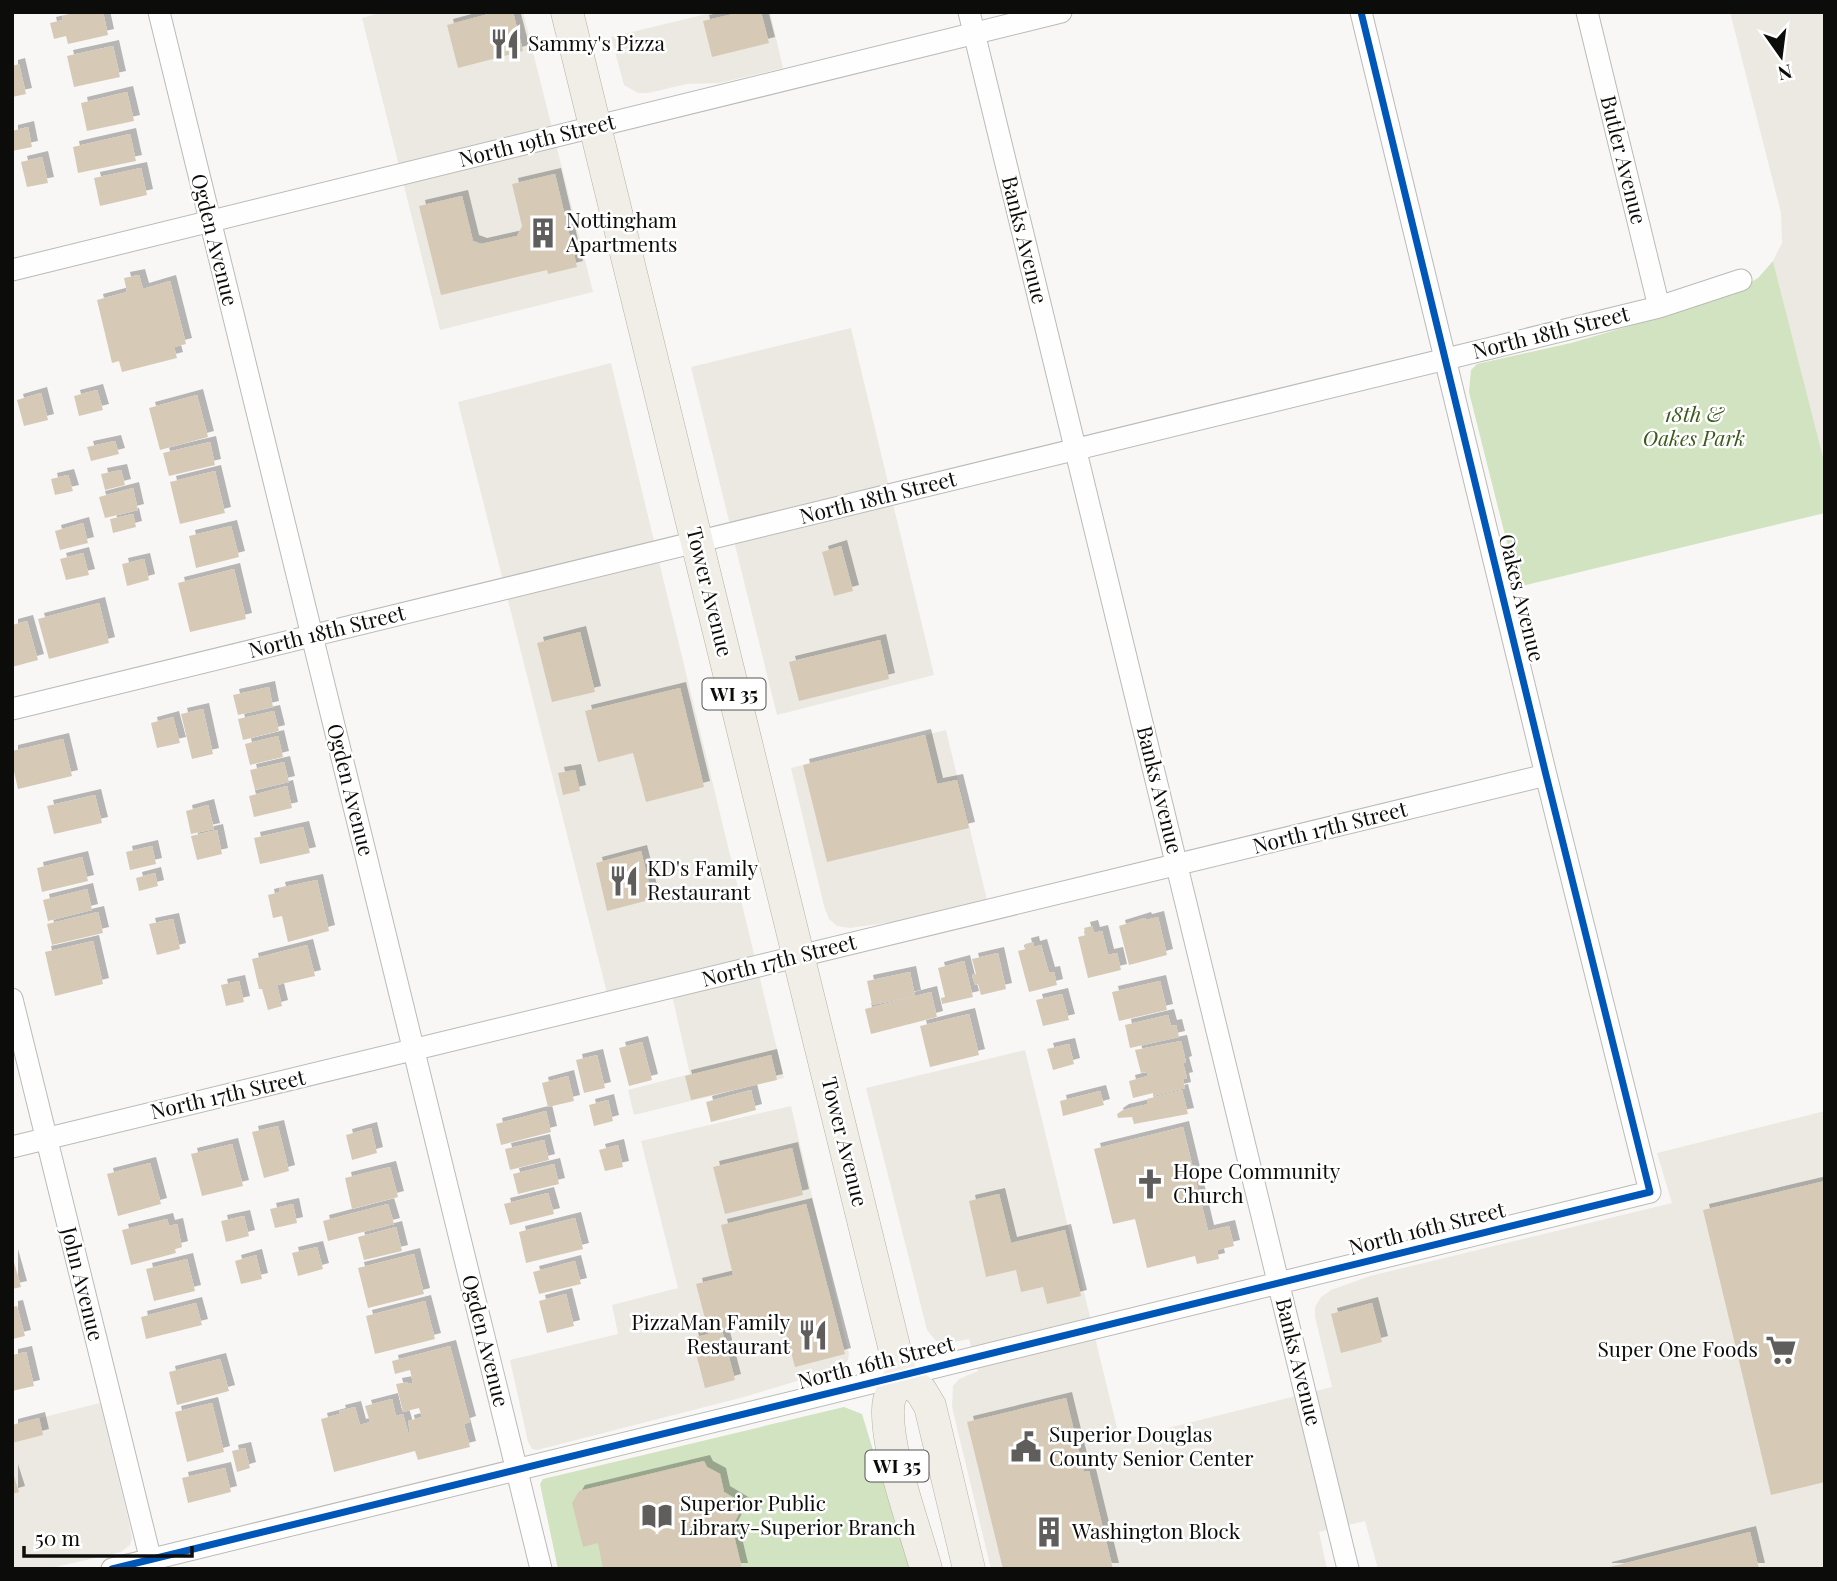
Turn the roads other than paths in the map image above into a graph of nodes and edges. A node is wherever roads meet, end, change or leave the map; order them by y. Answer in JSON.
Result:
{"nodes":[{"id":1,"x":159,"y":12,"type":"edge"},
{"id":2,"x":567,"y":12,"type":"edge"},
{"id":3,"x":969,"y":12,"type":"edge"},
{"id":4,"x":1062,"y":12,"type":"edge"},
{"id":5,"x":1361,"y":12,"type":"edge"},
{"id":6,"x":1587,"y":12,"type":"edge"},
{"id":7,"x":974,"y":34,"type":"junction"},
{"id":8,"x":595,"y":127,"type":"junction"},
{"id":9,"x":209,"y":221,"type":"junction"},
{"id":10,"x":12,"y":270,"type":"edge"},
{"id":11,"x":1741,"y":280,"type":"dead end"},
{"id":12,"x":1659,"y":307,"type":"junction"},
{"id":13,"x":1445,"y":359,"type":"junction"},
{"id":14,"x":1075,"y":450,"type":"junction"},
{"id":15,"x":697,"y":542,"type":"junction"},
{"id":16,"x":312,"y":636,"type":"junction"},
{"id":17,"x":12,"y":709,"type":"edge"},
{"id":18,"x":1546,"y":775,"type":"junction"},
{"id":19,"x":1177,"y":865,"type":"junction"},
{"id":20,"x":799,"y":957,"type":"junction"},
{"id":21,"x":12,"y":999,"type":"edge"},
{"id":22,"x":414,"y":1051,"type":"junction"},
{"id":23,"x":46,"y":1138,"type":"junction"},
{"id":24,"x":12,"y":1147,"type":"edge"},
{"id":25,"x":1650,"y":1192,"type":"joint"},
{"id":26,"x":1279,"y":1283,"type":"junction"},
{"id":27,"x":901,"y":1375,"type":"junction"},
{"id":28,"x":516,"y":1469,"type":"junction"},
{"id":29,"x":151,"y":1564,"type":"edge"},
{"id":30,"x":112,"y":1569,"type":"edge"},
{"id":31,"x":541,"y":1569,"type":"edge"},
{"id":32,"x":926,"y":1569,"type":"edge"},
{"id":33,"x":969,"y":1569,"type":"edge"},
{"id":34,"x":1348,"y":1569,"type":"edge"}],
"edges":[{"from":1,"to":9,"type":"street","name":"Ogden Avenue"},
{"from":2,"to":8,"type":"main road","name":"Tower Avenue","number":"WI 35"},
{"from":3,"to":7,"type":"street","name":"Banks Avenue"},
{"from":4,"to":7,"type":"street","name":"North 19th Street"},
{"from":5,"to":13,"type":"street","name":"Oakes Avenue"},
{"from":6,"to":12,"type":"street","name":"Butler Avenue"},
{"from":7,"to":8,"type":"street","name":"North 19th Street"},
{"from":7,"to":14,"type":"street","name":"Banks Avenue"},
{"from":8,"to":9,"type":"street","name":"North 19th Street"},
{"from":8,"to":15,"type":"main road","name":"Tower Avenue","number":"WI 35"},
{"from":9,"to":10,"type":"street","name":"North 19th Street"},
{"from":9,"to":16,"type":"street","name":"Ogden Avenue"},
{"from":11,"to":12,"type":"street","name":"North 18th Street"},
{"from":12,"to":13,"type":"street","name":"North 18th Street"},
{"from":13,"to":14,"type":"street","name":"North 18th Street"},
{"from":13,"to":18,"type":"street","name":"Oakes Avenue"},
{"from":14,"to":15,"type":"street","name":"North 18th Street"},
{"from":14,"to":19,"type":"street","name":"Banks Avenue"},
{"from":15,"to":16,"type":"street","name":"North 18th Street"},
{"from":15,"to":20,"type":"main road","name":"Tower Avenue","number":"WI 35"},
{"from":16,"to":17,"type":"street","name":"North 18th Street"},
{"from":16,"to":22,"type":"street","name":"Ogden Avenue"},
{"from":18,"to":19,"type":"street","name":"North 17th Street"},
{"from":18,"to":25,"type":"street","name":"Oakes Avenue"},
{"from":19,"to":20,"type":"street","name":"North 17th Street"},
{"from":19,"to":26,"type":"street","name":"Banks Avenue"},
{"from":20,"to":22,"type":"street","name":"North 17th Street"},
{"from":20,"to":27,"type":"main road","name":"Tower Avenue","number":"WI 35"},
{"from":21,"to":23,"type":"street","name":"John Avenue"},
{"from":22,"to":23,"type":"street","name":"North 17th Street"},
{"from":22,"to":28,"type":"street","name":"Ogden Avenue"},
{"from":23,"to":24,"type":"street","name":"North 17th Street"},
{"from":23,"to":29,"type":"street","name":"John Avenue"},
{"from":25,"to":26,"type":"street","name":"North 16th Street"},
{"from":26,"to":27,"type":"street","name":"North 16th Street"},
{"from":26,"to":34,"type":"street","name":"Banks Avenue"},
{"from":27,"to":28,"type":"street","name":"North 16th Street"},
{"from":27,"to":32,"type":"main road","number":"WI 35"},
{"from":27,"to":33,"type":"main road","number":"WI 35"},
{"from":28,"to":29,"type":"street","name":"North 16th Street"},
{"from":28,"to":31,"type":"street","name":"Ogden Avenue"},
{"from":29,"to":30,"type":"street","name":"North 16th Street"}]}
